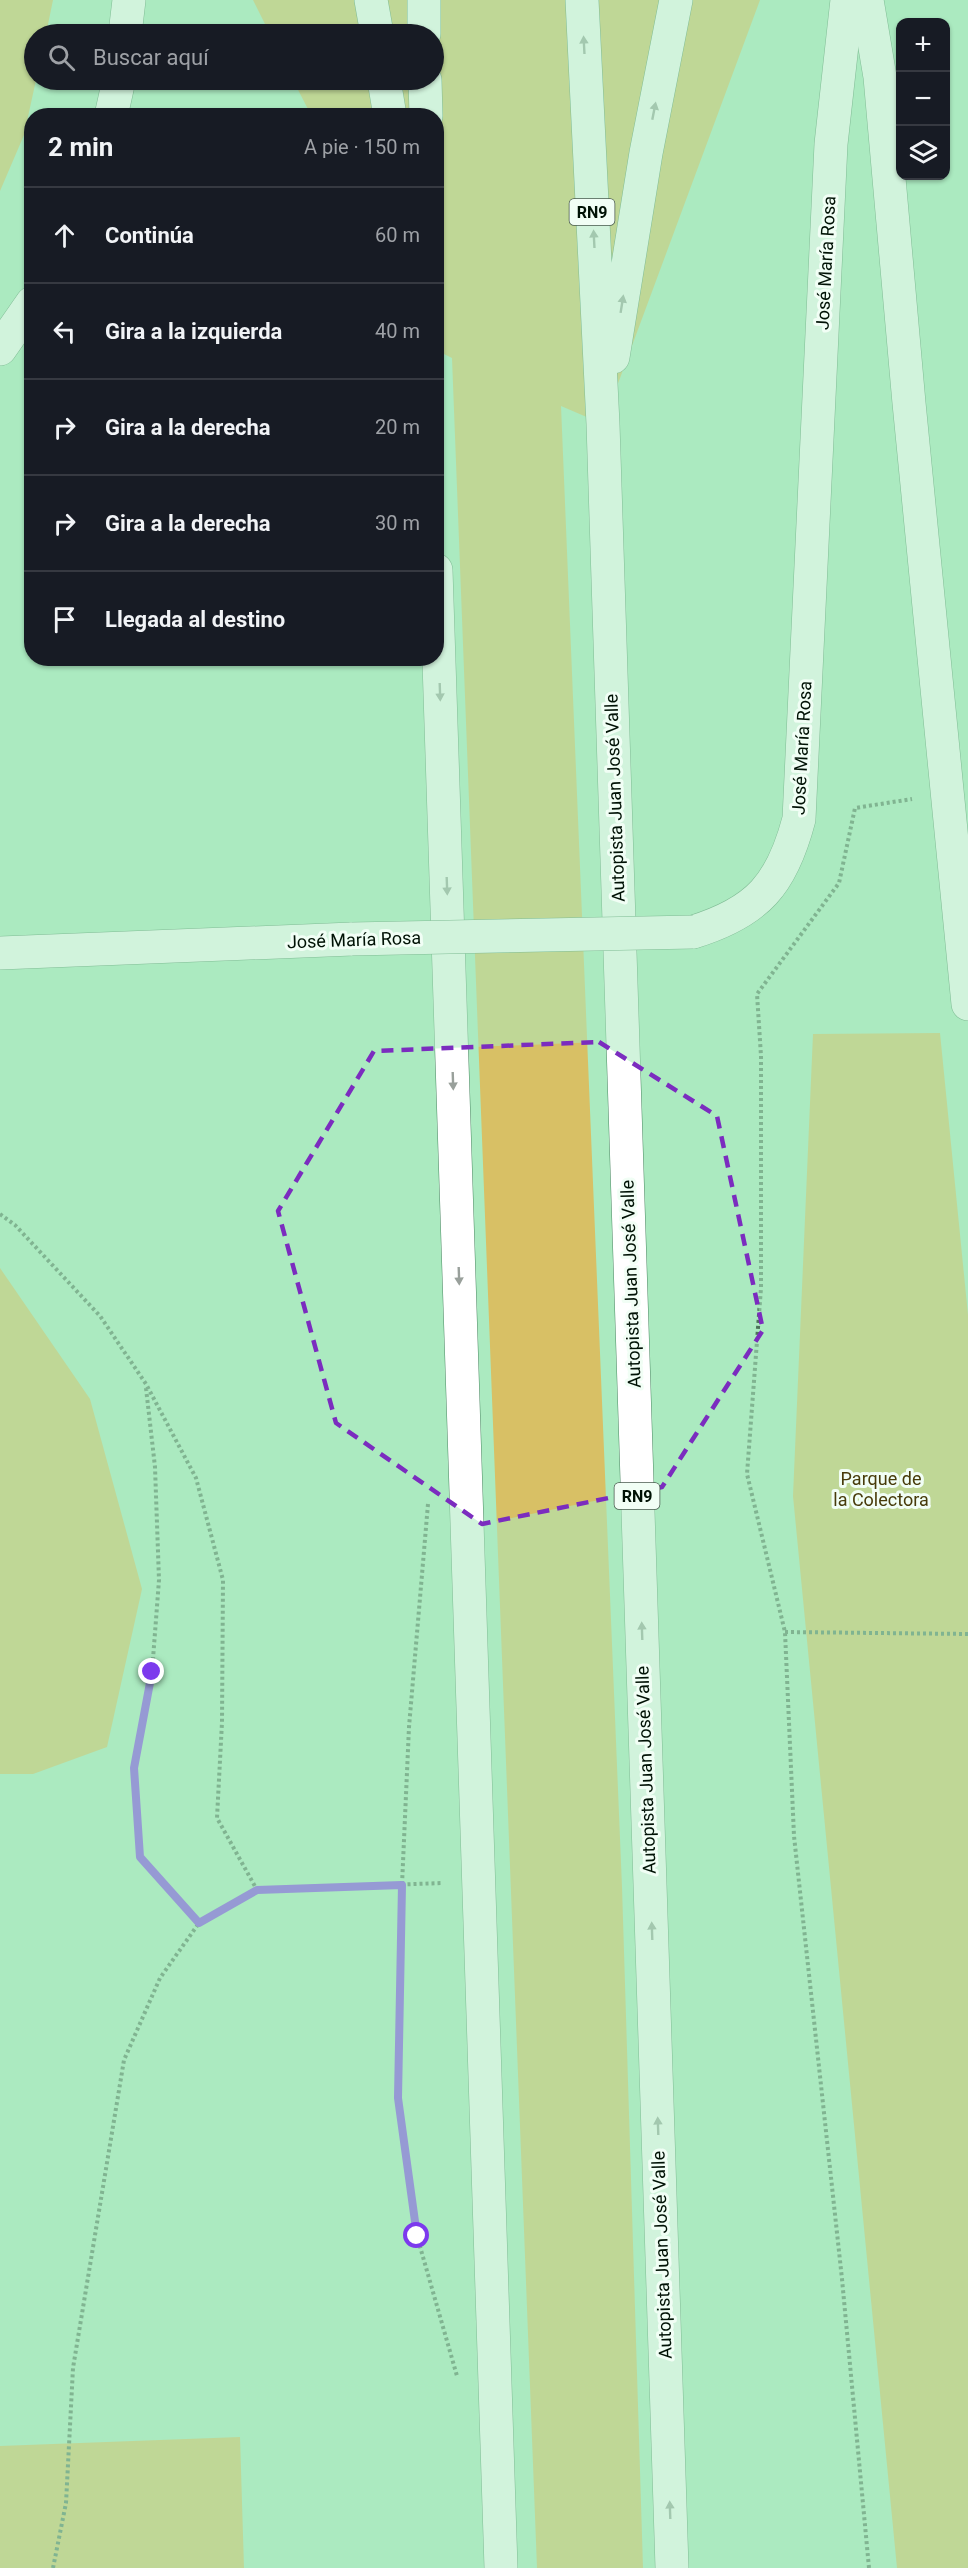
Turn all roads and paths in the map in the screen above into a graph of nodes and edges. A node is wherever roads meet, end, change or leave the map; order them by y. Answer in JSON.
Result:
{"nodes":[{"id":1,"x":129,"y":0,"type":"edge"},
{"id":2,"x":371,"y":0,"type":"edge"},
{"id":3,"x":424,"y":0,"type":"edge"},
{"id":4,"x":582,"y":0,"type":"edge"},
{"id":5,"x":676,"y":0,"type":"edge"},
{"id":6,"x":847,"y":0,"type":"edge"},
{"id":7,"x":867,"y":0,"type":"edge"},
{"id":8,"x":126,"y":24,"type":"edge"},
{"id":9,"x":375,"y":24,"type":"edge"},
{"id":10,"x":424,"y":24,"type":"edge"},
{"id":11,"x":117,"y":90,"type":"edge"},
{"id":12,"x":386,"y":90,"type":"edge"},
{"id":13,"x":425,"y":90,"type":"edge"},
{"id":14,"x":113,"y":108,"type":"edge"},
{"id":15,"x":389,"y":108,"type":"edge"},
{"id":16,"x":426,"y":108,"type":"edge"},
{"id":17,"x":24,"y":314,"type":"edge"},
{"id":18,"x":0,"y":349,"type":"edge"},
{"id":19,"x":603,"y":424,"type":"junction"},
{"id":20,"x":439,"y":666,"type":"edge"},
{"id":21,"x":957,"y":793,"type":"edge"},
{"id":22,"x":0,"y":953,"type":"edge"},
{"id":23,"x":968,"y":1004,"type":"edge"},
{"id":24,"x":0,"y":1214,"type":"edge"},
{"id":25,"x":146,"y":1384,"type":"junction"},
{"id":26,"x":428,"y":1503,"type":"dead end"},
{"id":27,"x":785,"y":1632,"type":"junction"},
{"id":28,"x":968,"y":1634,"type":"edge"},
{"id":29,"x":479,"y":1882,"type":"junction"},
{"id":30,"x":402,"y":1885,"type":"junction"},
{"id":31,"x":257,"y":1890,"type":"junction"},
{"id":32,"x":199,"y":1923,"type":"junction"},
{"id":33,"x":459,"y":2382,"type":"dead end"},
{"id":34,"x":53,"y":2568,"type":"edge"},
{"id":35,"x":501,"y":2568,"type":"edge"},
{"id":36,"x":672,"y":2568,"type":"edge"},
{"id":37,"x":869,"y":2568,"type":"edge"}],
"edges":[{"from":1,"to":8,"type":"main road"},
{"from":2,"to":9,"type":"main road"},
{"from":3,"to":10,"type":"main road"},
{"from":19,"to":4,"type":"main road","name":"Autopista Juan José Valle","number":"RN9","one_way":true},
{"from":19,"to":5,"type":"main road","one_way":true},
{"from":6,"to":22,"type":"main road","name":"José María Rosa","bridge":true},
{"from":7,"to":21,"type":"main road"},
{"from":11,"to":14,"type":"main road"},
{"from":12,"to":15,"type":"main road"},
{"from":13,"to":16,"type":"main road"},
{"from":17,"to":18,"type":"main road"},
{"from":36,"to":19,"type":"main road","name":"Autopista Juan José Valle","number":"RN9","one_way":true},
{"from":20,"to":29,"type":"main road","one_way":true},
{"from":21,"to":23,"type":"main road"},
{"from":21,"to":27,"type":"path"},
{"from":24,"to":25,"type":"path"},
{"from":25,"to":31,"type":"path"},
{"from":25,"to":32,"type":"path"},
{"from":26,"to":30,"type":"path"},
{"from":27,"to":28,"type":"path"},
{"from":27,"to":37,"type":"path"},
{"from":29,"to":30,"type":"path"},
{"from":29,"to":35,"type":"main road"},
{"from":30,"to":31,"type":"path"},
{"from":30,"to":33,"type":"path"},
{"from":31,"to":32,"type":"path"},
{"from":32,"to":34,"type":"path"}]}
